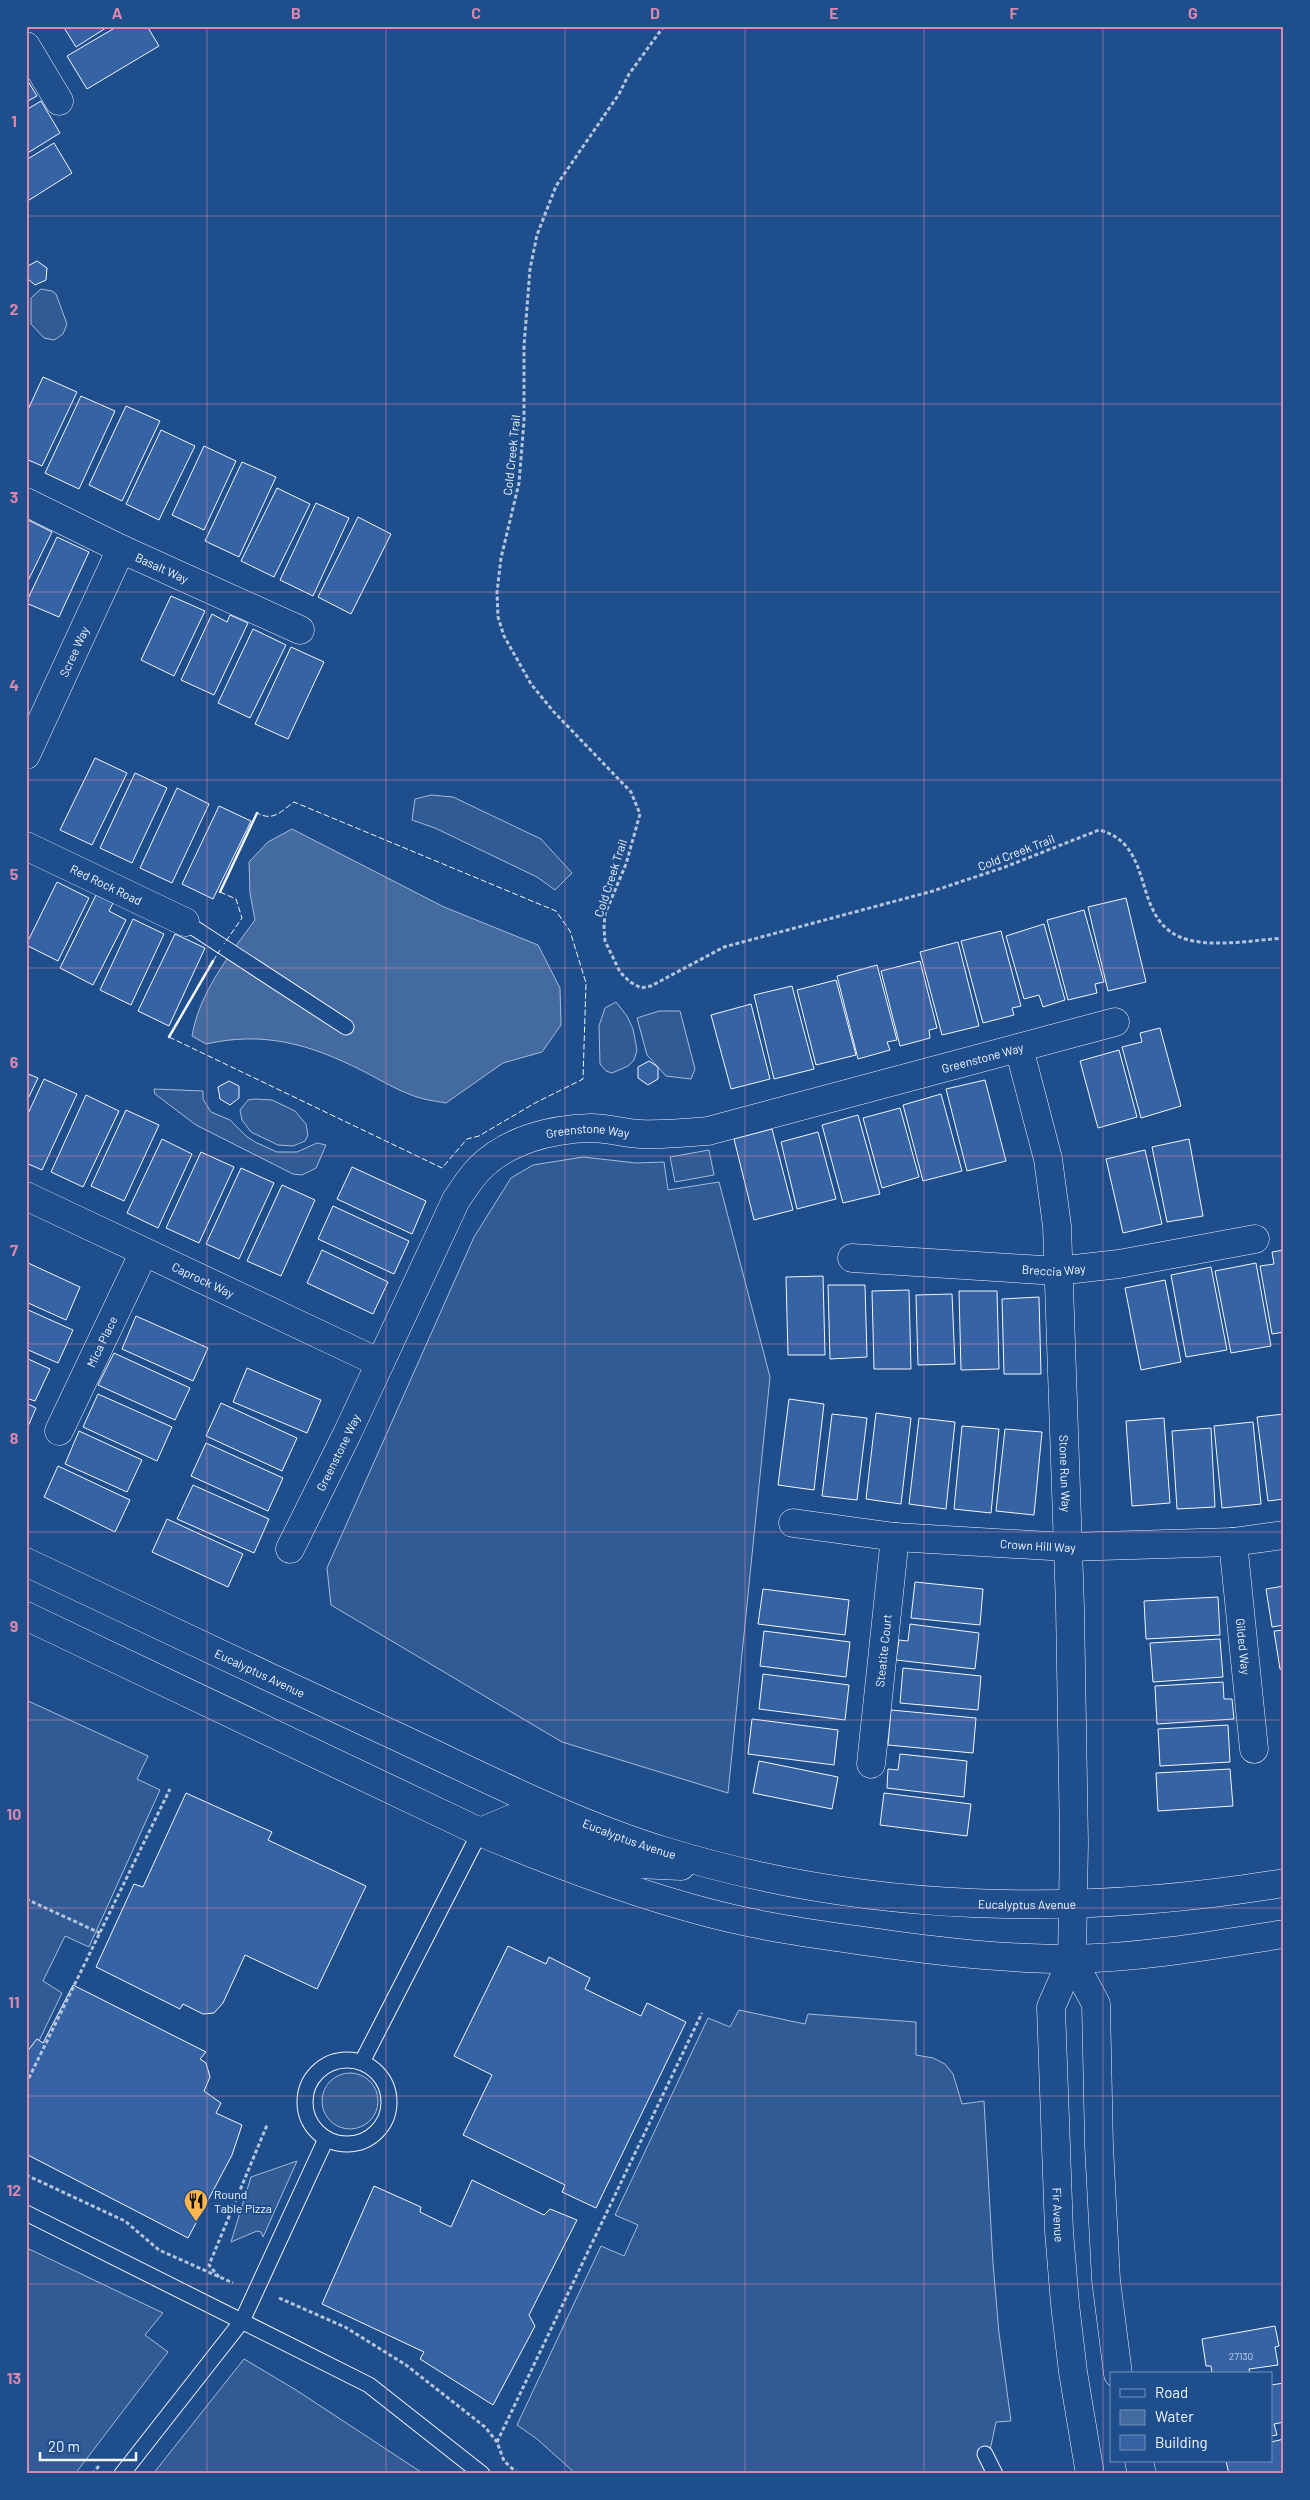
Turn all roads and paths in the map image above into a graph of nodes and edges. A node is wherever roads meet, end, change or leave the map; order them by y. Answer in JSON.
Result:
{"nodes":[{"id":1,"x":664,"y":26,"type":"edge"},
{"id":2,"x":26,"y":46,"type":"edge"},
{"id":3,"x":59,"y":101,"type":"dead end"},
{"id":4,"x":26,"y":502,"type":"edge"},
{"id":5,"x":121,"y":549,"type":"junction"},
{"id":6,"x":300,"y":630,"type":"dead end"},
{"id":7,"x":26,"y":755,"type":"edge"},
{"id":8,"x":26,"y":846,"type":"edge"},
{"id":9,"x":185,"y":922,"type":"joint"},
{"id":10,"x":1284,"y":938,"type":"edge"},
{"id":11,"x":1115,"y":1022,"type":"dead end"},
{"id":12,"x":346,"y":1027,"type":"dead end"},
{"id":13,"x":1019,"y":1048,"type":"junction"},
{"id":14,"x":26,"y":1196,"type":"edge"},
{"id":15,"x":1255,"y":1239,"type":"dead end"},
{"id":16,"x":144,"y":1252,"type":"junction"},
{"id":17,"x":852,"y":1258,"type":"dead end"},
{"id":18,"x":1057,"y":1271,"type":"junction"},
{"id":19,"x":380,"y":1363,"type":"junction"},
{"id":20,"x":59,"y":1431,"type":"dead end"},
{"id":21,"x":793,"y":1523,"type":"dead end"},
{"id":22,"x":1284,"y":1534,"type":"edge"},
{"id":23,"x":895,"y":1537,"type":"junction"},
{"id":24,"x":1233,"y":1542,"type":"junction"},
{"id":25,"x":1066,"y":1547,"type":"junction"},
{"id":26,"x":290,"y":1549,"type":"dead end"},
{"id":27,"x":26,"y":1562,"type":"edge"},
{"id":28,"x":26,"y":1616,"type":"edge"},
{"id":29,"x":1254,"y":1749,"type":"dead end"},
{"id":30,"x":871,"y":1764,"type":"dead end"},
{"id":31,"x":170,"y":1789,"type":"dead end"},
{"id":32,"x":480,"y":1832,"type":"junction"},
{"id":33,"x":730,"y":1869,"type":"junction"},
{"id":34,"x":1284,"y":1882,"type":"edge"},
{"id":35,"x":26,"y":1898,"type":"edge"},
{"id":36,"x":1073,"y":1904,"type":"junction"},
{"id":37,"x":100,"y":1933,"type":"junction"},
{"id":38,"x":1284,"y":1934,"type":"edge"},
{"id":39,"x":1072,"y":1959,"type":"junction"},
{"id":40,"x":702,"y":2013,"type":"dead end"},
{"id":41,"x":362,"y":2062,"type":"junction"},
{"id":42,"x":26,"y":2084,"type":"edge"},
{"id":43,"x":326,"y":2139,"type":"junction"},
{"id":44,"x":26,"y":2175,"type":"edge"},
{"id":45,"x":26,"y":2213,"type":"edge"},
{"id":46,"x":256,"y":2290,"type":"junction"},
{"id":47,"x":242,"y":2321,"type":"junction"},
{"id":48,"x":1118,"y":2372,"type":"edge"},
{"id":49,"x":497,"y":2442,"type":"junction"},
{"id":50,"x":985,"y":2454,"type":"dead end"},
{"id":51,"x":122,"y":2474,"type":"edge"},
{"id":52,"x":482,"y":2474,"type":"edge"},
{"id":53,"x":518,"y":2474,"type":"edge"},
{"id":54,"x":995,"y":2474,"type":"edge"},
{"id":55,"x":1090,"y":2474,"type":"edge"}],
"edges":[{"from":1,"to":10,"type":"path","name":"Cold Creek Trail"},
{"from":2,"to":3,"type":"street"},
{"from":4,"to":5,"type":"street","name":"Basalt Way"},
{"from":5,"to":6,"type":"street","name":"Basalt Way"},
{"from":5,"to":7,"type":"street","name":"Scree Way"},
{"from":8,"to":9,"type":"street","name":"Red Rock Road"},
{"from":9,"to":12,"type":"lane"},
{"from":11,"to":13,"type":"street","name":"Greenstone Way"},
{"from":13,"to":18,"type":"street","name":"Stone Run Way"},
{"from":13,"to":19,"type":"street","name":"Greenstone Way"},
{"from":14,"to":16,"type":"street","name":"Caprock Way"},
{"from":15,"to":18,"type":"street","name":"Breccia Way"},
{"from":16,"to":19,"type":"street","name":"Caprock Way"},
{"from":16,"to":20,"type":"street","name":"Mica Place"},
{"from":17,"to":18,"type":"street","name":"Breccia Way"},
{"from":18,"to":25,"type":"street","name":"Stone Run Way"},
{"from":19,"to":26,"type":"street","name":"Greenstone Way"},
{"from":21,"to":23,"type":"street","name":"Crown Hill Way"},
{"from":22,"to":24,"type":"street","name":"Crown Hill Way"},
{"from":23,"to":25,"type":"street","name":"Crown Hill Way"},
{"from":23,"to":30,"type":"street","name":"Steatite Court"},
{"from":24,"to":25,"type":"street","name":"Crown Hill Way"},
{"from":24,"to":29,"type":"street","name":"Gilded Way"},
{"from":25,"to":36,"type":"street","name":"Stone Run Way"},
{"from":27,"to":33,"type":"street","name":"Eucalyptus Avenue"},
{"from":28,"to":32,"type":"street"},
{"from":31,"to":37,"type":"path"},
{"from":32,"to":33,"type":"street"},
{"from":32,"to":39,"type":"street"},
{"from":32,"to":41,"type":"lane"},
{"from":33,"to":36,"type":"street","name":"Eucalyptus Avenue"},
{"from":34,"to":36,"type":"street","name":"Eucalyptus Avenue"},
{"from":35,"to":37,"type":"path"},
{"from":36,"to":39,"type":"street","name":"Fir Avenue"},
{"from":37,"to":42,"type":"path"},
{"from":38,"to":39,"type":"street"},
{"from":39,"to":48,"type":"street","name":"Fir Avenue"},
{"from":39,"to":55,"type":"street","name":"Fir Avenue"},
{"from":40,"to":49,"type":"path"},
{"from":41,"to":43,"type":"lane"},
{"from":41,"to":43,"type":"lane"},
{"from":43,"to":46,"type":"lane"},
{"from":44,"to":46,"type":"path"},
{"from":45,"to":47,"type":"lane"},
{"from":46,"to":47,"type":"lane"},
{"from":46,"to":49,"type":"path"},
{"from":47,"to":51,"type":"lane"},
{"from":47,"to":52,"type":"lane"},
{"from":49,"to":53,"type":"path"},
{"from":50,"to":54,"type":"lane"}]}
